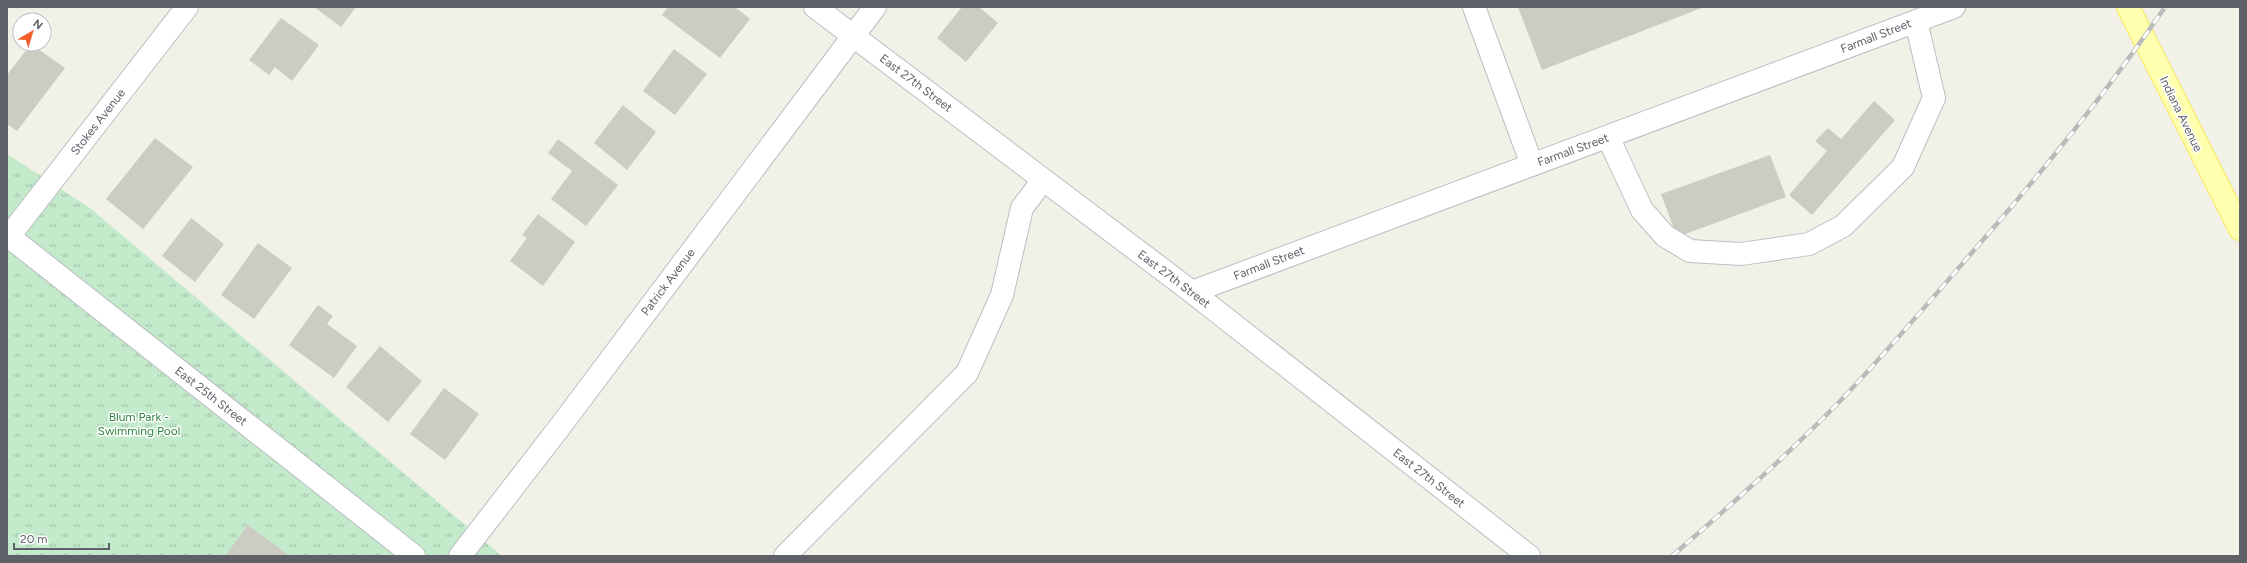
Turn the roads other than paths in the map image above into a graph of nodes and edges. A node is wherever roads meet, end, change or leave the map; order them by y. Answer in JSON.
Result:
{"nodes":[{"id":1,"x":187,"y":7,"type":"edge"},
{"id":2,"x":815,"y":7,"type":"edge"},
{"id":3,"x":875,"y":7,"type":"edge"},
{"id":4,"x":1474,"y":7,"type":"edge"},
{"id":5,"x":1954,"y":7,"type":"edge"},
{"id":6,"x":2128,"y":7,"type":"edge"},
{"id":7,"x":1916,"y":21,"type":"junction"},
{"id":8,"x":853,"y":36,"type":"junction"},
{"id":9,"x":1608,"y":137,"type":"junction"},
{"id":10,"x":1532,"y":165,"type":"junction"},
{"id":11,"x":1043,"y":180,"type":"junction"},
{"id":12,"x":2238,"y":230,"type":"edge"},
{"id":13,"x":7,"y":237,"type":"edge"},
{"id":14,"x":1192,"y":292,"type":"junction"},
{"id":15,"x":414,"y":556,"type":"edge"},
{"id":16,"x":460,"y":556,"type":"edge"},
{"id":17,"x":785,"y":556,"type":"edge"},
{"id":18,"x":1529,"y":556,"type":"edge"}],
"edges":[{"from":1,"to":13,"type":"street","name":"Stokes Avenue"},
{"from":2,"to":8,"type":"street","name":"East 27th Street"},
{"from":3,"to":8,"type":"street","name":"Patrick Avenue"},
{"from":4,"to":10,"type":"street"},
{"from":5,"to":7,"type":"street","name":"Farmall Street"},
{"from":6,"to":12,"type":"main road","name":"Indiana Avenue"},
{"from":7,"to":9,"type":"street","name":"Farmall Street"},
{"from":7,"to":9,"type":"street"},
{"from":8,"to":11,"type":"street","name":"East 27th Street"},
{"from":8,"to":16,"type":"street","name":"Patrick Avenue"},
{"from":9,"to":10,"type":"street","name":"Farmall Street"},
{"from":10,"to":14,"type":"street","name":"Farmall Street"},
{"from":11,"to":14,"type":"street","name":"East 27th Street"},
{"from":11,"to":17,"type":"street"},
{"from":13,"to":15,"type":"street","name":"East 25th Street"},
{"from":14,"to":18,"type":"street","name":"East 27th Street"}]}
